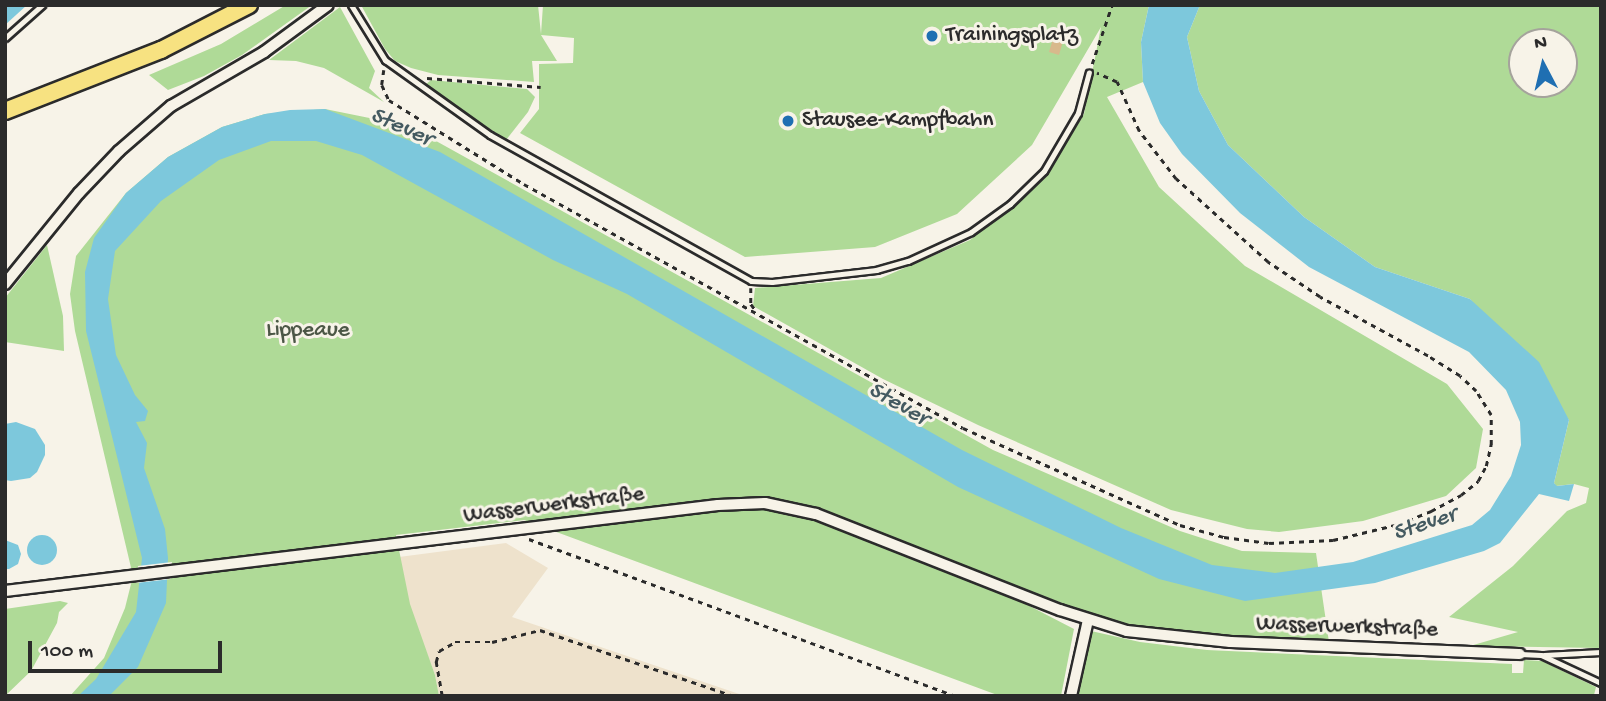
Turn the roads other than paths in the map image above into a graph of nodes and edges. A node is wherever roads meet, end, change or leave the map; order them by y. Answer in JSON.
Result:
{"nodes":[{"id":1,"x":41,"y":5,"type":"edge"},
{"id":2,"x":250,"y":5,"type":"edge"},
{"id":3,"x":328,"y":5,"type":"edge"},
{"id":4,"x":351,"y":5,"type":"edge"},
{"id":5,"x":5,"y":38,"type":"edge"},
{"id":6,"x":1089,"y":72,"type":"road end"},
{"id":7,"x":5,"y":111,"type":"edge"},
{"id":8,"x":5,"y":284,"type":"edge"},
{"id":9,"x":5,"y":591,"type":"edge"},
{"id":10,"x":1088,"y":620,"type":"junction"},
{"id":11,"x":1601,"y":652,"type":"edge"},
{"id":12,"x":1520,"y":654,"type":"joint"},
{"id":13,"x":1541,"y":655,"type":"junction"},
{"id":14,"x":1601,"y":683,"type":"edge"},
{"id":15,"x":1071,"y":696,"type":"edge"}],
"edges":[{"from":1,"to":5,"type":"lane"},
{"from":2,"to":7,"type":"main road"},
{"from":3,"to":8,"type":"street"},
{"from":4,"to":6,"type":"lane"},
{"from":9,"to":10,"type":"street","name":"Wasserwerkstraße"},
{"from":10,"to":12,"type":"street","name":"Wasserwerkstraße"},
{"from":10,"to":15,"type":"street"},
{"from":11,"to":13,"type":"lane"},
{"from":12,"to":13,"type":"lane","name":"Wasserwerkstraße"},
{"from":13,"to":14,"type":"lane","name":"Wasserwerkstraße"}]}
